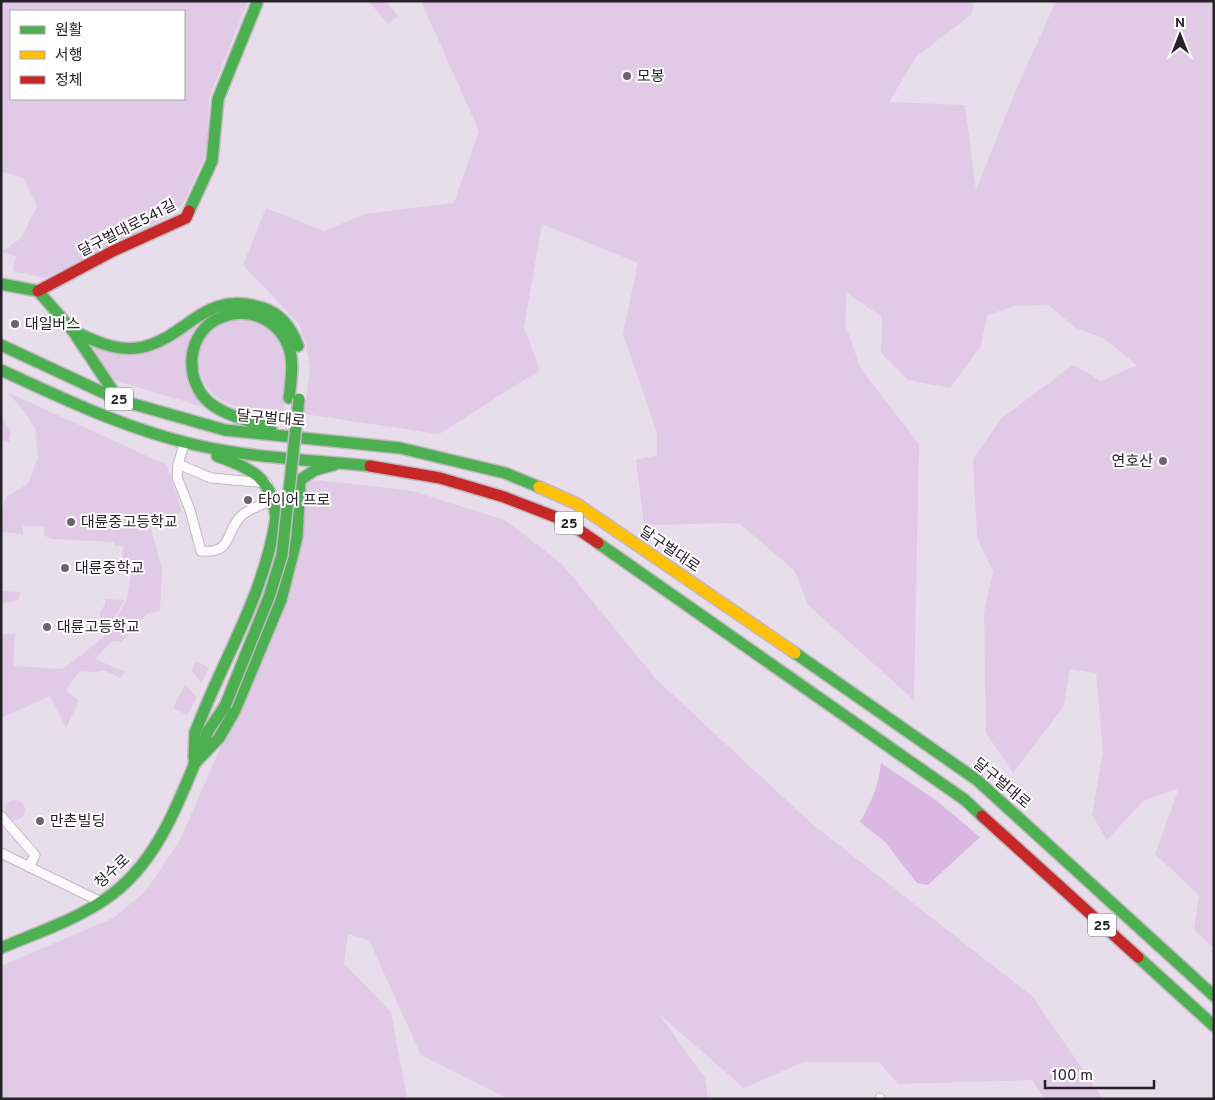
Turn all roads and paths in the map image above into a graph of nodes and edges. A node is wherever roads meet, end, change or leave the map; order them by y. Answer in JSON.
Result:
{"nodes":[{"id":1,"x":258,"y":2,"type":"edge"},
{"id":2,"x":1,"y":284,"type":"edge"},
{"id":3,"x":38,"y":291,"type":"junction"},
{"id":4,"x":74,"y":331,"type":"junction"},
{"id":5,"x":1,"y":345,"type":"edge"},
{"id":6,"x":1,"y":370,"type":"edge"},
{"id":7,"x":294,"y":399,"type":"junction"},
{"id":8,"x":119,"y":400,"type":"junction"},
{"id":9,"x":312,"y":437,"type":"junction"},
{"id":10,"x":190,"y":443,"type":"junction"},
{"id":11,"x":338,"y":463,"type":"junction"},
{"id":12,"x":178,"y":464,"type":"junction"},
{"id":13,"x":267,"y":483,"type":"junction"},
{"id":14,"x":274,"y":499,"type":"junction"},
{"id":15,"x":225,"y":706,"type":"junction"},
{"id":16,"x":194,"y":764,"type":"junction"},
{"id":17,"x":1,"y":816,"type":"edge"},
{"id":18,"x":1,"y":853,"type":"edge"},
{"id":19,"x":29,"y":866,"type":"junction"},
{"id":20,"x":101,"y":902,"type":"junction"},
{"id":21,"x":1,"y":948,"type":"edge"},
{"id":22,"x":1214,"y":996,"type":"edge"},
{"id":23,"x":1214,"y":1026,"type":"edge"}],
"edges":[{"from":1,"to":3,"type":"main road","name":"달구벌대로541길"},
{"from":2,"to":3,"type":"main road"},
{"from":3,"to":4,"type":"main road"},
{"from":4,"to":7,"type":"main road"},
{"from":4,"to":8,"type":"main road"},
{"from":5,"to":8,"type":"main road","name":"달구벌대로","number":"25"},
{"from":6,"to":10,"type":"main road","number":"25"},
{"from":7,"to":9,"type":"main road"},
{"from":7,"to":15,"type":"main road"},
{"from":8,"to":9,"type":"main road","name":"달구벌대로","number":"25"},
{"from":9,"to":22,"type":"main road","name":"달구벌대로","number":"25"},
{"from":10,"to":11,"type":"main road","number":"25"},
{"from":10,"to":12,"type":"street"},
{"from":10,"to":13,"type":"main road"},
{"from":11,"to":15,"type":"main road"},
{"from":11,"to":23,"type":"main road","number":"25"},
{"from":12,"to":13,"type":"street"},
{"from":12,"to":14,"type":"street"},
{"from":13,"to":14,"type":"main road","name":"청수로"},
{"from":14,"to":16,"type":"main road","name":"청수로"},
{"from":15,"to":16,"type":"main road","name":"청수로"},
{"from":15,"to":16,"type":"main road"},
{"from":16,"to":20,"type":"main road","name":"청수로"},
{"from":17,"to":19,"type":"street"},
{"from":18,"to":19,"type":"street"},
{"from":19,"to":20,"type":"street"},
{"from":20,"to":21,"type":"main road","name":"청수로"}]}
